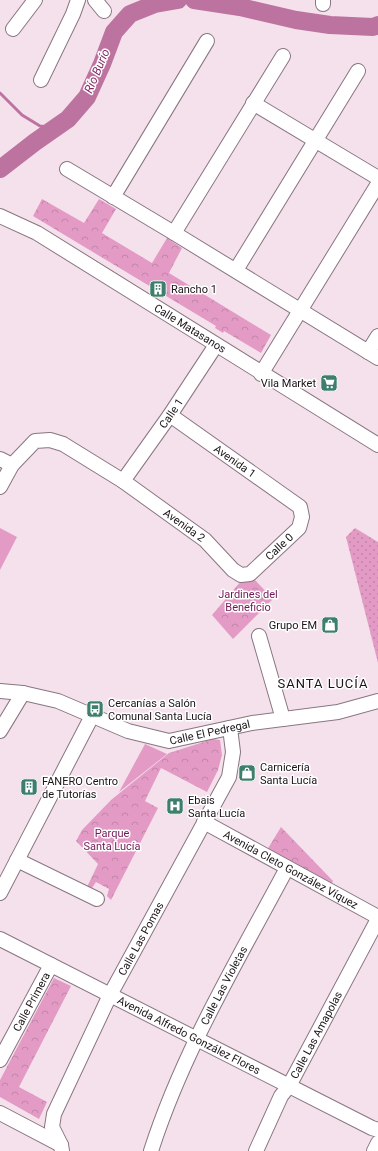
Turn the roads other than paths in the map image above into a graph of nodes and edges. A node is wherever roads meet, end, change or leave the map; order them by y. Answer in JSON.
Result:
{"nodes":[{"id":1,"x":35,"y":0,"type":"edge"},
{"id":2,"x":78,"y":0,"type":"edge"},
{"id":3,"x":95,"y":0,"type":"edge"},
{"id":4,"x":104,"y":11,"type":"dead end"},
{"id":5,"x":13,"y":29,"type":"dead end"},
{"id":6,"x":207,"y":41,"type":"dead end"},
{"id":7,"x":283,"y":56,"type":"dead end"},
{"id":8,"x":358,"y":71,"type":"dead end"},
{"id":9,"x":42,"y":80,"type":"dead end"},
{"id":10,"x":253,"y":103,"type":"junction"},
{"id":11,"x":315,"y":140,"type":"junction"},
{"id":12,"x":67,"y":169,"type":"dead end"},
{"id":13,"x":378,"y":178,"type":"edge"},
{"id":14,"x":378,"y":184,"type":"edge"},
{"id":15,"x":113,"y":197,"type":"junction"},
{"id":16,"x":0,"y":216,"type":"edge"},
{"id":17,"x":174,"y":233,"type":"junction"},
{"id":18,"x":236,"y":270,"type":"junction"},
{"id":19,"x":300,"y":310,"type":"junction"},
{"id":20,"x":378,"y":336,"type":"edge"},
{"id":21,"x":216,"y":345,"type":"junction"},
{"id":22,"x":373,"y":355,"type":"edge"},
{"id":23,"x":261,"y":374,"type":"junction"},
{"id":24,"x":170,"y":415,"type":"junction"},
{"id":25,"x":378,"y":445,"type":"edge"},
{"id":26,"x":6,"y":462,"type":"edge"},
{"id":27,"x":123,"y":481,"type":"junction"},
{"id":28,"x":0,"y":486,"type":"edge"},
{"id":29,"x":300,"y":507,"type":"joint"},
{"id":30,"x":241,"y":575,"type":"joint"},
{"id":31,"x":259,"y":636,"type":"dead end"},
{"id":32,"x":0,"y":691,"type":"edge"},
{"id":33,"x":23,"y":693,"type":"junction"},
{"id":34,"x":378,"y":701,"type":"edge"},
{"id":35,"x":92,"y":716,"type":"junction"},
{"id":36,"x":284,"y":719,"type":"junction"},
{"id":37,"x":230,"y":728,"type":"junction"},
{"id":38,"x":0,"y":731,"type":"edge"},
{"id":39,"x":204,"y":822,"type":"junction"},
{"id":40,"x":17,"y":860,"type":"junction"},
{"id":41,"x":287,"y":868,"type":"junction"},
{"id":42,"x":0,"y":893,"type":"edge"},
{"id":43,"x":97,"y":899,"type":"dead end"},
{"id":44,"x":378,"y":918,"type":"edge"},
{"id":45,"x":0,"y":940,"type":"edge"},
{"id":46,"x":51,"y":965,"type":"junction"},
{"id":47,"x":110,"y":995,"type":"junction"},
{"id":48,"x":196,"y":1039,"type":"junction"},
{"id":49,"x":0,"y":1060,"type":"edge"},
{"id":50,"x":289,"y":1086,"type":"junction"},
{"id":51,"x":0,"y":1113,"type":"edge"},
{"id":52,"x":378,"y":1130,"type":"edge"},
{"id":53,"x":378,"y":1143,"type":"edge"},
{"id":54,"x":62,"y":1148,"type":"edge"},
{"id":55,"x":151,"y":1151,"type":"edge"},
{"id":56,"x":256,"y":1151,"type":"edge"},
{"id":57,"x":374,"y":1151,"type":"edge"}],
"edges":[{"from":1,"to":5,"type":"street"},
{"from":2,"to":9,"type":"street"},
{"from":3,"to":4,"type":"street"},
{"from":6,"to":15,"type":"street"},
{"from":7,"to":10,"type":"street"},
{"from":8,"to":11,"type":"street"},
{"from":10,"to":11,"type":"street"},
{"from":10,"to":17,"type":"street"},
{"from":11,"to":13,"type":"street"},
{"from":11,"to":18,"type":"street"},
{"from":12,"to":15,"type":"street"},
{"from":14,"to":19,"type":"street"},
{"from":15,"to":17,"type":"street"},
{"from":16,"to":21,"type":"street","name":"Calle Matasanos"},
{"from":17,"to":18,"type":"street"},
{"from":18,"to":19,"type":"street"},
{"from":19,"to":22,"type":"street"},
{"from":19,"to":23,"type":"street"},
{"from":20,"to":22,"type":"street"},
{"from":21,"to":23,"type":"street","name":"Calle Matasanos"},
{"from":21,"to":24,"type":"street","name":"Calle 1"},
{"from":23,"to":25,"type":"street","name":"Calle Matasanos"},
{"from":24,"to":27,"type":"street","name":"Calle 1"},
{"from":24,"to":29,"type":"street","name":"Avenida 1"},
{"from":26,"to":27,"type":"street","name":"Avenida 2"},
{"from":26,"to":28,"type":"street"},
{"from":27,"to":30,"type":"street","name":"Avenida 2"},
{"from":29,"to":30,"type":"street","name":"Calle 0"},
{"from":31,"to":36,"type":"street"},
{"from":32,"to":33,"type":"street","name":"Calle El Pedregal"},
{"from":33,"to":35,"type":"street","name":"Calle El Pedregal"},
{"from":33,"to":38,"type":"street"},
{"from":34,"to":36,"type":"street","name":"Calle El Pedregal"},
{"from":35,"to":37,"type":"street","name":"Calle El Pedregal"},
{"from":35,"to":40,"type":"street"},
{"from":36,"to":37,"type":"street","name":"Calle El Pedregal"},
{"from":37,"to":39,"type":"street","name":"Calle Las Pomas"},
{"from":39,"to":41,"type":"street","name":"Avenida Cleto González Víquez"},
{"from":39,"to":47,"type":"street","name":"Calle Las Pomas"},
{"from":40,"to":42,"type":"street"},
{"from":40,"to":43,"type":"street"},
{"from":41,"to":44,"type":"street","name":"Avenida Cleto González Víquez"},
{"from":41,"to":48,"type":"street","name":"Calle Las Violetas"},
{"from":44,"to":50,"type":"street","name":"Calle Las Amapolas"},
{"from":45,"to":46,"type":"street","name":"Avenida Alfredo González Flores"},
{"from":46,"to":47,"type":"street","name":"Avenida Alfredo González Flores"},
{"from":46,"to":49,"type":"street","name":"Calle Primera"},
{"from":47,"to":48,"type":"street","name":"Avenida Alfredo González Flores"},
{"from":47,"to":54,"type":"street","name":"Calle Las Pomas"},
{"from":48,"to":50,"type":"street","name":"Avenida Alfredo González Flores"},
{"from":48,"to":55,"type":"street","name":"Calle Las Violetas"},
{"from":50,"to":52,"type":"street","name":"Avenida Alfredo González Flores"},
{"from":50,"to":56,"type":"street","name":"Calle Las Amapolas"},
{"from":51,"to":54,"type":"street"},
{"from":53,"to":57,"type":"street"}]}
